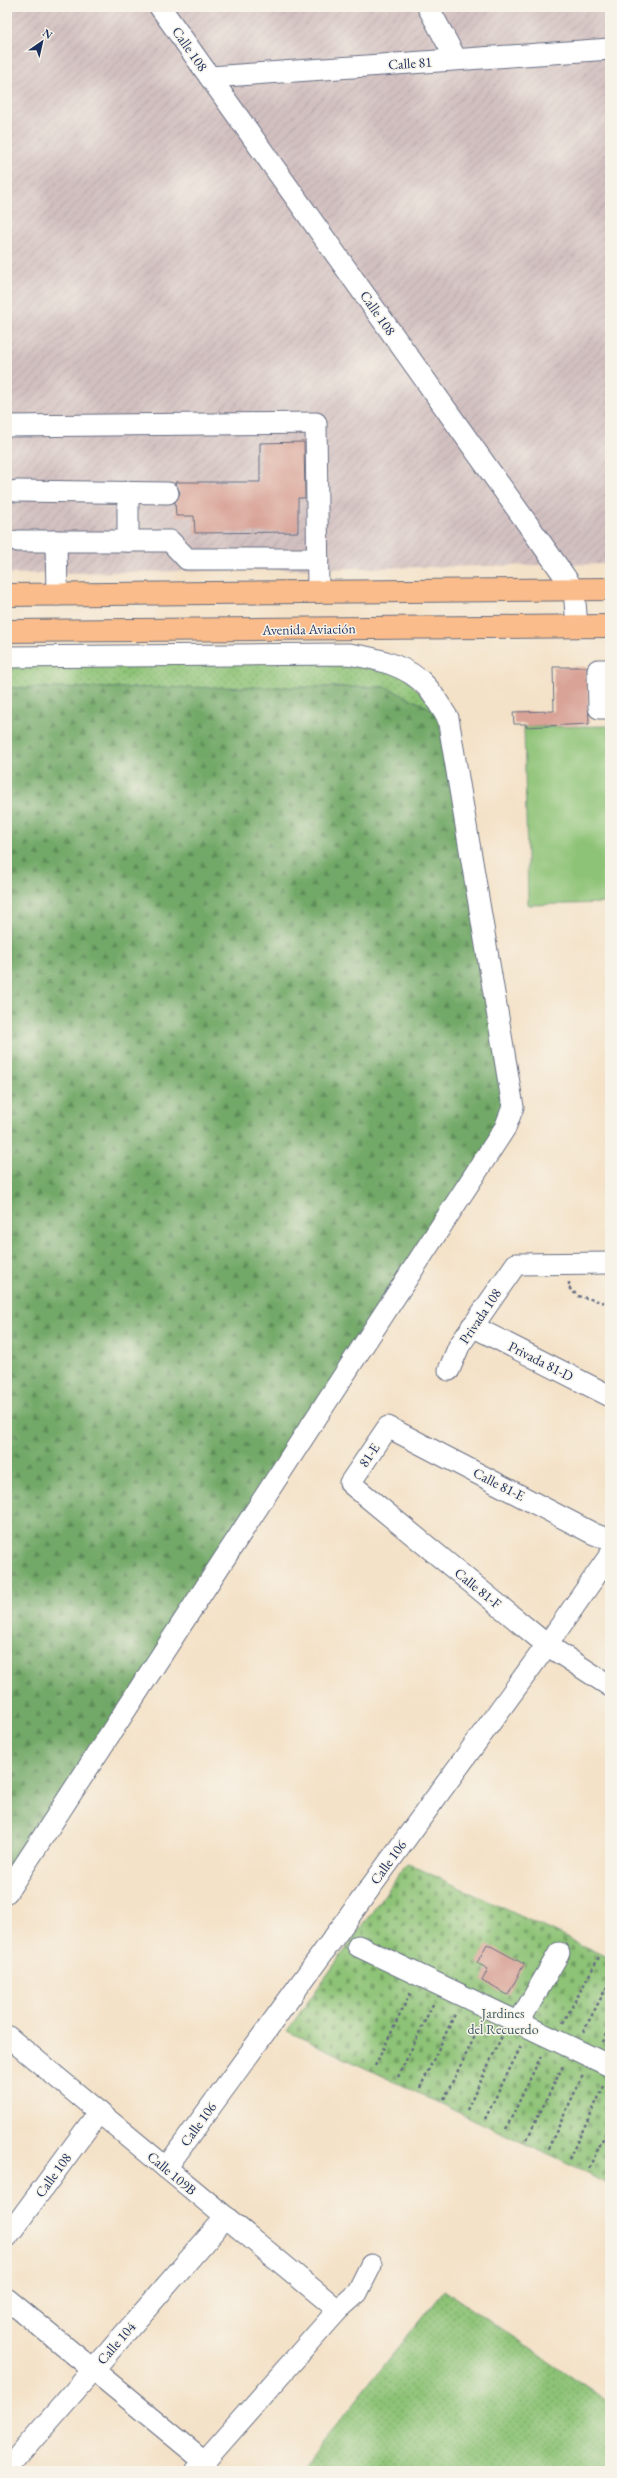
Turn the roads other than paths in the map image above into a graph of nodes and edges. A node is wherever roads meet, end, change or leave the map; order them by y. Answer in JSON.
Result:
{"nodes":[{"id":1,"x":160,"y":7,"type":"edge"},
{"id":2,"x":428,"y":7,"type":"edge"},
{"id":3,"x":610,"y":49,"type":"edge"},
{"id":4,"x":456,"y":59,"type":"junction"},
{"id":5,"x":210,"y":77,"type":"junction"},
{"id":6,"x":7,"y":426,"type":"edge"},
{"id":7,"x":16,"y":491,"type":"dead end"},
{"id":8,"x":128,"y":492,"type":"junction"},
{"id":9,"x":168,"y":493,"type":"dead end"},
{"id":10,"x":18,"y":541,"type":"dead end"},
{"id":11,"x":56,"y":541,"type":"junction"},
{"id":12,"x":128,"y":541,"type":"junction"},
{"id":13,"x":318,"y":559,"type":"junction"},
{"id":14,"x":610,"y":589,"type":"edge"},
{"id":15,"x":574,"y":590,"type":"junction"},
{"id":16,"x":318,"y":592,"type":"junction"},
{"id":17,"x":7,"y":595,"type":"edge"},
{"id":18,"x":57,"y":595,"type":"junction"},
{"id":19,"x":577,"y":626,"type":"junction"},
{"id":20,"x":610,"y":626,"type":"edge"},
{"id":21,"x":7,"y":631,"type":"edge"},
{"id":22,"x":7,"y":657,"type":"edge"},
{"id":23,"x":610,"y":670,"type":"edge"},
{"id":24,"x":610,"y":708,"type":"edge"},
{"id":25,"x":610,"y":1264,"type":"edge"},
{"id":26,"x":472,"y":1326,"type":"junction"},
{"id":27,"x":449,"y":1370,"type":"dead end"},
{"id":28,"x":610,"y":1396,"type":"edge"},
{"id":29,"x":388,"y":1427,"type":"joint"},
{"id":30,"x":350,"y":1483,"type":"joint"},
{"id":31,"x":610,"y":1540,"type":"edge"},
{"id":32,"x":610,"y":1555,"type":"edge"},
{"id":33,"x":547,"y":1645,"type":"junction"},
{"id":34,"x":610,"y":1686,"type":"edge"},
{"id":35,"x":7,"y":1892,"type":"edge"},
{"id":36,"x":358,"y":1946,"type":"dead end"},
{"id":37,"x":559,"y":1953,"type":"dead end"},
{"id":38,"x":516,"y":2031,"type":"junction"},
{"id":39,"x":7,"y":2036,"type":"edge"},
{"id":40,"x":609,"y":2073,"type":"edge"},
{"id":41,"x":99,"y":2112,"type":"junction"},
{"id":42,"x":166,"y":2168,"type":"junction"},
{"id":43,"x":226,"y":2217,"type":"junction"},
{"id":44,"x":7,"y":2237,"type":"edge"},
{"id":45,"x":371,"y":2265,"type":"dead end"},
{"id":46,"x":7,"y":2299,"type":"edge"},
{"id":47,"x":338,"y":2310,"type":"junction"},
{"id":48,"x":93,"y":2370,"type":"junction"},
{"id":49,"x":200,"y":2466,"type":"edge"},
{"id":50,"x":7,"y":2469,"type":"edge"}],
"edges":[{"from":1,"to":5,"type":"street","name":"Calle 108"},
{"from":2,"to":4,"type":"street"},
{"from":3,"to":4,"type":"street","name":"Calle 81"},
{"from":4,"to":5,"type":"street","name":"Calle 81"},
{"from":5,"to":15,"type":"street","name":"Calle 108"},
{"from":6,"to":13,"type":"street"},
{"from":7,"to":8,"type":"street"},
{"from":8,"to":9,"type":"street"},
{"from":8,"to":12,"type":"street"},
{"from":10,"to":11,"type":"street"},
{"from":11,"to":12,"type":"street"},
{"from":11,"to":18,"type":"street"},
{"from":12,"to":13,"type":"street"},
{"from":13,"to":16,"type":"street"},
{"from":14,"to":15,"type":"main road"},
{"from":15,"to":16,"type":"main road"},
{"from":15,"to":19,"type":"street"},
{"from":16,"to":18,"type":"main road"},
{"from":17,"to":18,"type":"main road"},
{"from":19,"to":20,"type":"main road","name":"Avenida Aviación"},
{"from":19,"to":21,"type":"main road","name":"Avenida Aviación"},
{"from":22,"to":35,"type":"street"},
{"from":23,"to":24,"type":"street"},
{"from":25,"to":26,"type":"street","name":"Privada 108"},
{"from":26,"to":27,"type":"street","name":"Privada 108"},
{"from":26,"to":28,"type":"street","name":"Privada 81-D"},
{"from":29,"to":30,"type":"street","name":"81-E"},
{"from":29,"to":31,"type":"street","name":"Calle 81-E"},
{"from":30,"to":33,"type":"street","name":"Calle 81-F"},
{"from":32,"to":33,"type":"street","name":"Calle 106"},
{"from":33,"to":34,"type":"street","name":"Calle 81-F"},
{"from":33,"to":42,"type":"street","name":"Calle 106"},
{"from":36,"to":38,"type":"street"},
{"from":37,"to":38,"type":"street"},
{"from":38,"to":40,"type":"street"},
{"from":39,"to":41,"type":"street","name":"Calle 109B"},
{"from":41,"to":42,"type":"street","name":"Calle 109B"},
{"from":41,"to":44,"type":"street","name":"Calle 108"},
{"from":42,"to":43,"type":"street","name":"Calle 109B"},
{"from":43,"to":47,"type":"street","name":"Calle 109B"},
{"from":43,"to":48,"type":"street","name":"Calle 104"},
{"from":45,"to":47,"type":"street"},
{"from":46,"to":48,"type":"street"},
{"from":47,"to":49,"type":"street"},
{"from":48,"to":49,"type":"street"},
{"from":48,"to":50,"type":"street","name":"Calle 104"}]}
